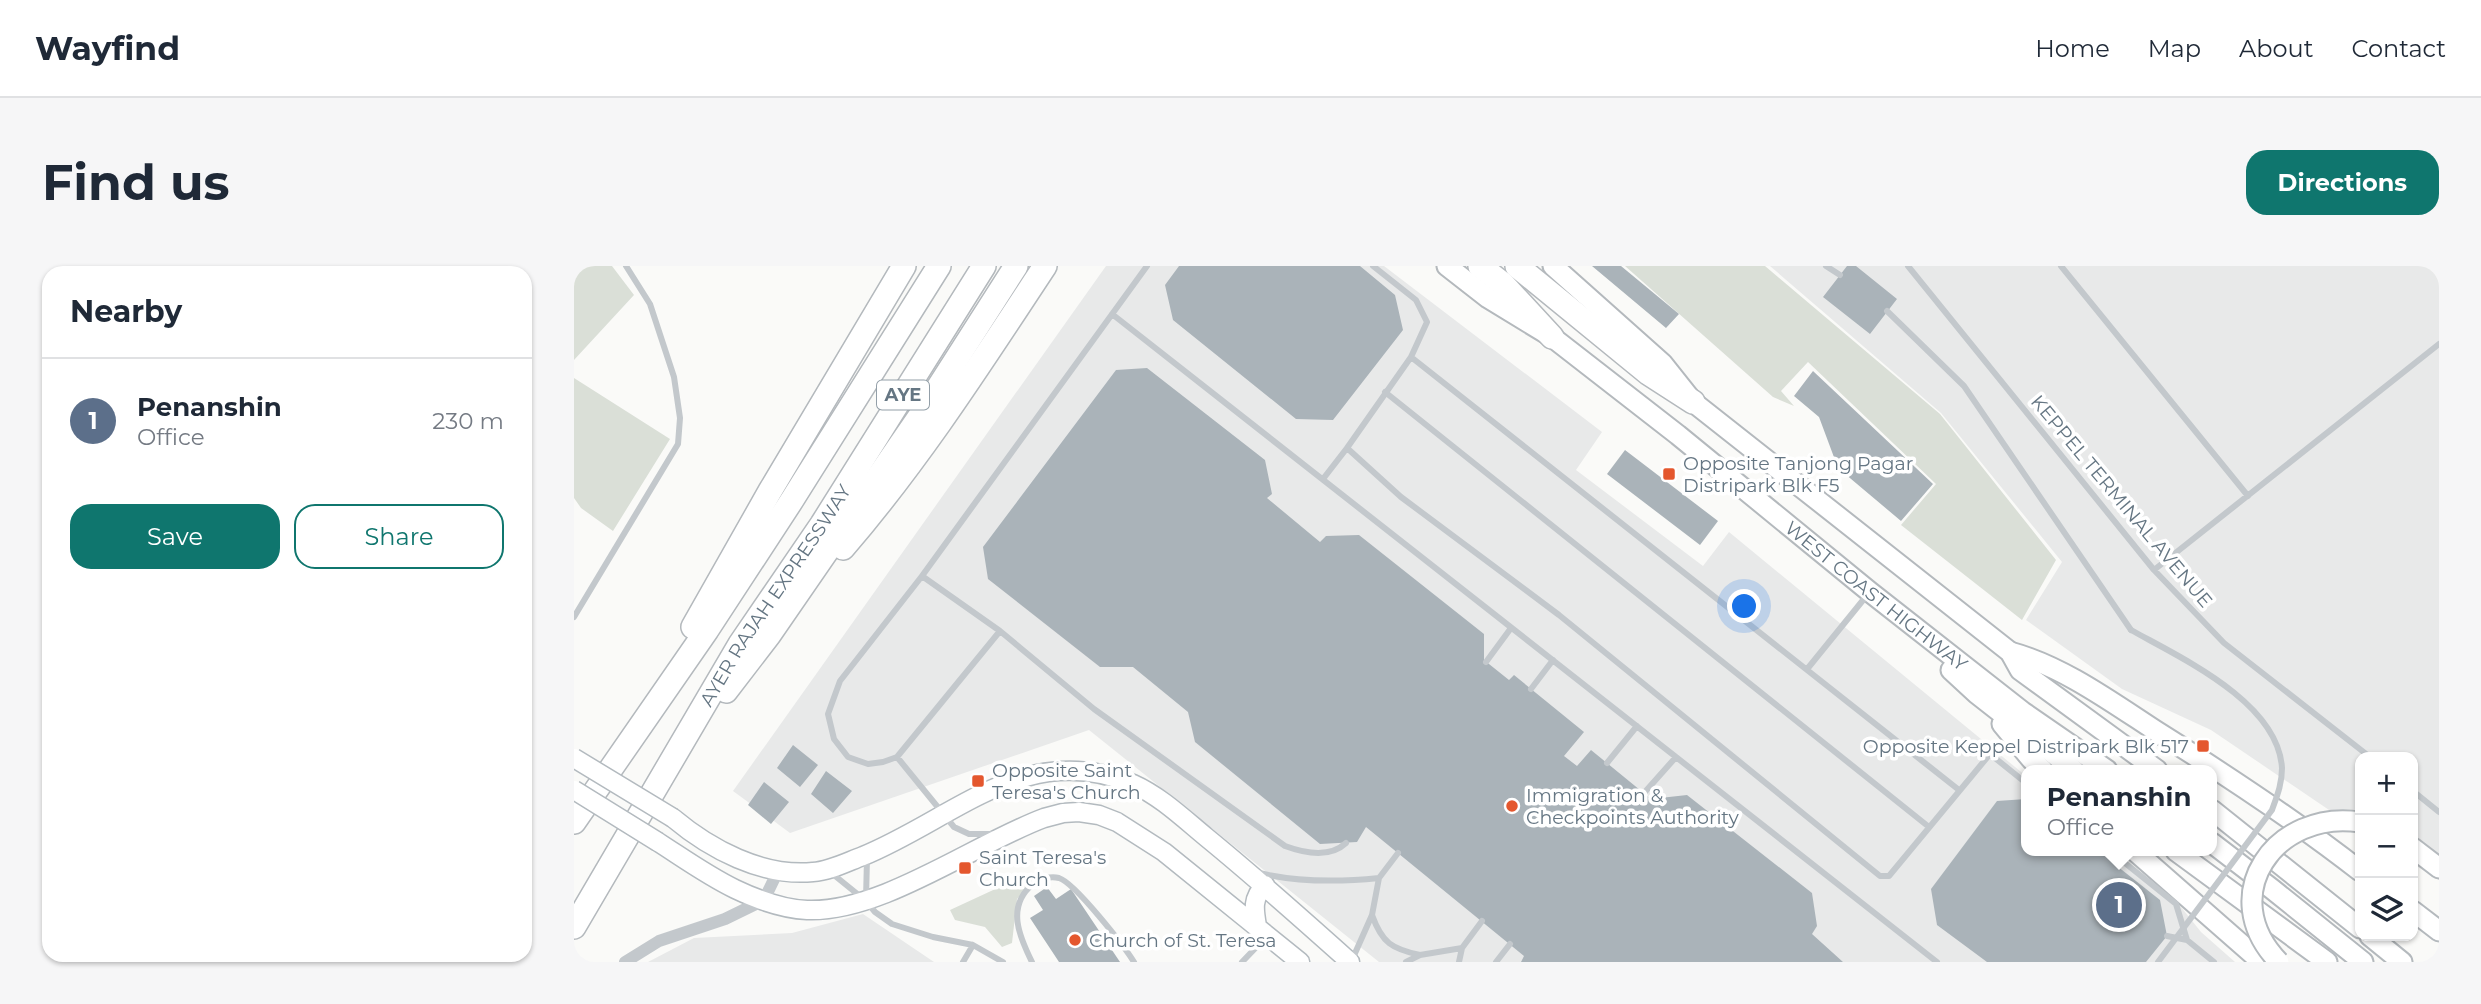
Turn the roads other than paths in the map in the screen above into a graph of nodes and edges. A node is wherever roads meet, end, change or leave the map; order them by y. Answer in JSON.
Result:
{"nodes":[{"id":1,"x":626,"y":266,"type":"edge"},
{"id":2,"x":904,"y":266,"type":"edge"},
{"id":3,"x":939,"y":266,"type":"edge"},
{"id":4,"x":984,"y":266,"type":"edge"},
{"id":5,"x":1016,"y":266,"type":"edge"},
{"id":6,"x":1045,"y":266,"type":"edge"},
{"id":7,"x":1147,"y":266,"type":"edge"},
{"id":8,"x":1373,"y":266,"type":"edge"},
{"id":9,"x":1447,"y":266,"type":"edge"},
{"id":10,"x":1480,"y":266,"type":"edge"},
{"id":11,"x":1517,"y":266,"type":"edge"},
{"id":12,"x":1553,"y":266,"type":"edge"},
{"id":13,"x":1826,"y":266,"type":"edge"},
{"id":14,"x":1908,"y":266,"type":"edge"},
{"id":15,"x":2061,"y":266,"type":"edge"},
{"id":16,"x":1840,"y":275,"type":"dead end"},
{"id":17,"x":1888,"y":311,"type":"dead end"},
{"id":18,"x":1112,"y":314,"type":"junction"},
{"id":19,"x":1552,"y":337,"type":"junction"},
{"id":20,"x":2439,"y":344,"type":"edge"},
{"id":21,"x":1411,"y":357,"type":"junction"},
{"id":22,"x":1385,"y":392,"type":"junction"},
{"id":23,"x":1692,"y":402,"type":"junction"},
{"id":24,"x":1347,"y":448,"type":"junction"},
{"id":25,"x":1323,"y":479,"type":"junction"},
{"id":26,"x":2248,"y":496,"type":"junction"},
{"id":27,"x":2154,"y":570,"type":"junction"},
{"id":28,"x":922,"y":576,"type":"junction"},
{"id":29,"x":1870,"y":592,"type":"junction"},
{"id":30,"x":574,"y":617,"type":"edge"},
{"id":31,"x":1511,"y":628,"type":"junction"},
{"id":32,"x":1000,"y":631,"type":"junction"},
{"id":33,"x":769,"y":635,"type":"junction"},
{"id":34,"x":2010,"y":652,"type":"junction"},
{"id":35,"x":1553,"y":660,"type":"junction"},
{"id":36,"x":1486,"y":662,"type":"dead end"},
{"id":37,"x":1808,"y":668,"type":"junction"},
{"id":38,"x":668,"y":685,"type":"junction"},
{"id":39,"x":1531,"y":689,"type":"dead end"},
{"id":40,"x":1977,"y":694,"type":"junction"},
{"id":41,"x":1637,"y":726,"type":"junction"},
{"id":42,"x":687,"y":736,"type":"junction"},
{"id":43,"x":2364,"y":752,"type":"edge"},
{"id":44,"x":897,"y":757,"type":"junction"},
{"id":45,"x":1676,"y":757,"type":"junction"},
{"id":46,"x":574,"y":758,"type":"edge"},
{"id":47,"x":1607,"y":763,"type":"dead end"},
{"id":48,"x":2038,"y":765,"type":"edge"},
{"id":49,"x":2068,"y":765,"type":"edge"},
{"id":50,"x":2100,"y":765,"type":"edge"},
{"id":51,"x":2150,"y":765,"type":"edge"},
{"id":52,"x":2210,"y":765,"type":"edge"},
{"id":53,"x":2217,"y":769,"type":"edge"},
{"id":54,"x":2021,"y":779,"type":"edge"},
{"id":55,"x":574,"y":790,"type":"edge"},
{"id":56,"x":1959,"y":790,"type":"junction"},
{"id":57,"x":1644,"y":793,"type":"dead end"},
{"id":58,"x":2418,"y":795,"type":"edge"},
{"id":59,"x":2439,"y":812,"type":"edge"},
{"id":60,"x":944,"y":814,"type":"junction"},
{"id":61,"x":2217,"y":814,"type":"edge"},
{"id":62,"x":574,"y":822,"type":"edge"},
{"id":63,"x":2355,"y":822,"type":"edge"},
{"id":64,"x":1929,"y":827,"type":"junction"},
{"id":65,"x":1005,"y":835,"type":"junction"},
{"id":66,"x":1346,"y":843,"type":"dead end"},
{"id":67,"x":2217,"y":847,"type":"edge"},
{"id":68,"x":2418,"y":852,"type":"edge"},
{"id":69,"x":868,"y":853,"type":"junction"},
{"id":70,"x":1398,"y":853,"type":"dead end"},
{"id":71,"x":2116,"y":856,"type":"edge"},
{"id":72,"x":2141,"y":856,"type":"edge"},
{"id":73,"x":2183,"y":856,"type":"edge"},
{"id":74,"x":2355,"y":867,"type":"edge"},
{"id":75,"x":2439,"y":868,"type":"edge"},
{"id":76,"x":828,"y":869,"type":"junction"},
{"id":77,"x":1247,"y":870,"type":"junction"},
{"id":78,"x":778,"y":871,"type":"junction"},
{"id":79,"x":1379,"y":878,"type":"junction"},
{"id":80,"x":1265,"y":885,"type":"junction"},
{"id":81,"x":764,"y":900,"type":"junction"},
{"id":82,"x":866,"y":901,"type":"junction"},
{"id":83,"x":1372,"y":915,"type":"junction"},
{"id":84,"x":2418,"y":915,"type":"edge"},
{"id":85,"x":1482,"y":921,"type":"dead end"},
{"id":86,"x":2355,"y":924,"type":"edge"},
{"id":87,"x":574,"y":927,"type":"edge"},
{"id":88,"x":1263,"y":931,"type":"junction"},
{"id":89,"x":2439,"y":931,"type":"edge"},
{"id":90,"x":2167,"y":936,"type":"dead end"},
{"id":91,"x":2187,"y":940,"type":"junction"},
{"id":92,"x":2376,"y":941,"type":"edge"},
{"id":93,"x":1510,"y":944,"type":"dead end"},
{"id":94,"x":973,"y":945,"type":"junction"},
{"id":95,"x":1462,"y":948,"type":"junction"},
{"id":96,"x":1420,"y":955,"type":"junction"},
{"id":97,"x":2258,"y":958,"type":"dead end"},
{"id":98,"x":625,"y":962,"type":"edge"},
{"id":99,"x":963,"y":962,"type":"edge"},
{"id":100,"x":1003,"y":962,"type":"edge"},
{"id":101,"x":1032,"y":962,"type":"edge"},
{"id":102,"x":1134,"y":962,"type":"edge"},
{"id":103,"x":1242,"y":962,"type":"edge"},
{"id":104,"x":1300,"y":962,"type":"edge"},
{"id":105,"x":1351,"y":962,"type":"edge"},
{"id":106,"x":1406,"y":962,"type":"edge"},
{"id":107,"x":1459,"y":962,"type":"edge"},
{"id":108,"x":1496,"y":962,"type":"edge"},
{"id":109,"x":1937,"y":962,"type":"edge"},
{"id":110,"x":2158,"y":962,"type":"edge"},
{"id":111,"x":2214,"y":962,"type":"edge"},
{"id":112,"x":2279,"y":962,"type":"edge"},
{"id":113,"x":2327,"y":962,"type":"edge"},
{"id":114,"x":2363,"y":962,"type":"edge"},
{"id":115,"x":2402,"y":962,"type":"edge"}],
"edges":[{"from":1,"to":30,"type":"lane"},
{"from":2,"to":38,"type":"highway"},
{"from":3,"to":38,"type":"highway","name":"AYER RAJAH EXPRESSWAY","number":"AYE"},
{"from":4,"to":42,"type":"highway","name":"AYER RAJAH EXPRESSWAY","number":"AYE"},
{"from":5,"to":33,"type":"highway"},
{"from":6,"to":33,"type":"highway"},
{"from":7,"to":18,"type":"lane"},
{"from":8,"to":21,"type":"lane"},
{"from":9,"to":19,"type":"highway","name":"WEST COAST HIGHWAY"},
{"from":10,"to":19,"type":"highway"},
{"from":11,"to":23,"type":"highway"},
{"from":12,"to":23,"type":"highway","name":"WEST COAST HIGHWAY"},
{"from":13,"to":16,"type":"lane"},
{"from":14,"to":27,"type":"lane","name":"KEPPEL TERMINAL AVENUE"},
{"from":15,"to":26,"type":"lane"},
{"from":17,"to":110,"type":"lane","bridge":true},
{"from":18,"to":25,"type":"lane"},
{"from":18,"to":28,"type":"lane"},
{"from":19,"to":29,"type":"highway","name":"WEST COAST HIGHWAY"},
{"from":20,"to":26,"type":"lane"},
{"from":21,"to":22,"type":"lane"},
{"from":21,"to":37,"type":"lane"},
{"from":22,"to":24,"type":"lane"},
{"from":22,"to":64,"type":"lane"},
{"from":23,"to":34,"type":"highway","name":"WEST COAST HIGHWAY"},
{"from":24,"to":25,"type":"lane"},
{"from":24,"to":64,"type":"lane"},
{"from":25,"to":31,"type":"lane"},
{"from":26,"to":27,"type":"lane"},
{"from":27,"to":43,"type":"lane","name":"KEPPEL TERMINAL AVENUE"},
{"from":28,"to":32,"type":"lane"},
{"from":28,"to":44,"type":"lane"},
{"from":29,"to":37,"type":"lane"},
{"from":29,"to":40,"type":"highway"},
{"from":29,"to":50,"type":"highway","name":"WEST COAST HIGHWAY"},
{"from":31,"to":35,"type":"lane"},
{"from":31,"to":36,"type":"lane"},
{"from":32,"to":44,"type":"lane"},
{"from":32,"to":66,"type":"lane"},
{"from":33,"to":42,"type":"highway"},
{"from":34,"to":51,"type":"highway","name":"WEST COAST HIGHWAY"},
{"from":34,"to":52,"type":"highway"},
{"from":35,"to":39,"type":"lane"},
{"from":35,"to":41,"type":"lane"},
{"from":37,"to":56,"type":"lane"},
{"from":38,"to":62,"type":"highway","name":"AYER RAJAH EXPRESSWAY","number":"AYE"},
{"from":40,"to":48,"type":"highway"},
{"from":40,"to":49,"type":"highway"},
{"from":41,"to":45,"type":"lane"},
{"from":41,"to":47,"type":"lane"},
{"from":42,"to":87,"type":"highway","name":"AYER RAJAH EXPRESSWAY","number":"AYE"},
{"from":44,"to":60,"type":"lane"},
{"from":45,"to":57,"type":"lane"},
{"from":45,"to":109,"type":"lane"},
{"from":46,"to":78,"type":"main road","bridge":true},
{"from":53,"to":74,"type":"highway"},
{"from":54,"to":56,"type":"lane"},
{"from":55,"to":81,"type":"main road","bridge":true},
{"from":56,"to":64,"type":"lane"},
{"from":58,"to":59,"type":"lane"},
{"from":60,"to":65,"type":"lane"},
{"from":60,"to":69,"type":"main road"},
{"from":60,"to":77,"type":"main road"},
{"from":61,"to":86,"type":"highway"},
{"from":63,"to":112,"type":"highway","bridge":true},
{"from":65,"to":82,"type":"main road"},
{"from":65,"to":88,"type":"main road"},
{"from":67,"to":114,"type":"highway"},
{"from":68,"to":75,"type":"highway"},
{"from":69,"to":76,"type":"main road"},
{"from":69,"to":82,"type":"lane"},
{"from":70,"to":79,"type":"lane"},
{"from":71,"to":91,"type":"lane"},
{"from":72,"to":97,"type":"highway"},
{"from":73,"to":113,"type":"highway"},
{"from":76,"to":78,"type":"main road"},
{"from":76,"to":82,"type":"lane"},
{"from":77,"to":79,"type":"lane"},
{"from":77,"to":80,"type":"main road"},
{"from":78,"to":81,"type":"street"},
{"from":79,"to":83,"type":"lane"},
{"from":80,"to":88,"type":"main road"},
{"from":80,"to":105,"type":"main road"},
{"from":81,"to":82,"type":"main road"},
{"from":81,"to":98,"type":"street"},
{"from":82,"to":94,"type":"lane"},
{"from":83,"to":96,"type":"lane"},
{"from":83,"to":105,"type":"lane"},
{"from":84,"to":89,"type":"highway"},
{"from":85,"to":95,"type":"lane"},
{"from":88,"to":103,"type":"lane"},
{"from":88,"to":104,"type":"main road"},
{"from":90,"to":91,"type":"lane"},
{"from":91,"to":111,"type":"lane"},
{"from":92,"to":115,"type":"highway"},
{"from":93,"to":108,"type":"lane"},
{"from":94,"to":99,"type":"lane"},
{"from":94,"to":100,"type":"lane"},
{"from":95,"to":96,"type":"lane"},
{"from":95,"to":107,"type":"lane"},
{"from":96,"to":106,"type":"lane"},
{"from":101,"to":102,"type":"lane"}]}
